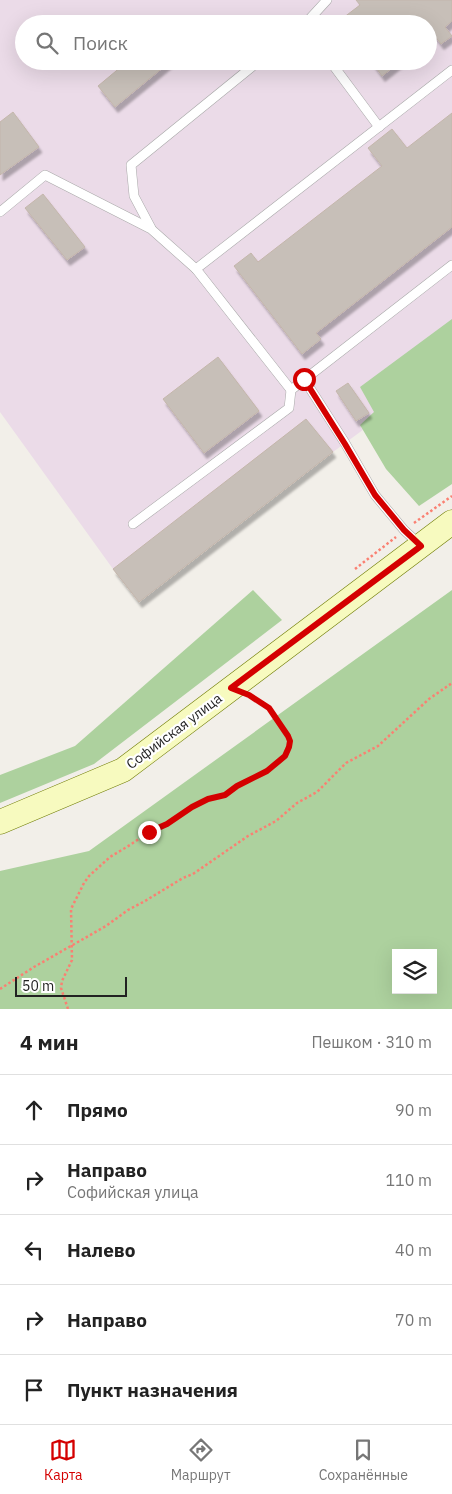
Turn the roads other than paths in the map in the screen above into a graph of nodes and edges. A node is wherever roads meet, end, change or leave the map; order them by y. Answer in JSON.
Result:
{"nodes":[{"id":1,"x":327,"y":0,"type":"edge"},
{"id":2,"x":313,"y":15,"type":"edge"},
{"id":3,"x":248,"y":70,"type":"edge"},
{"id":4,"x":337,"y":70,"type":"edge"},
{"id":5,"x":452,"y":70,"type":"edge"},
{"id":6,"x":379,"y":127,"type":"junction"},
{"id":7,"x":0,"y":212,"type":"edge"},
{"id":8,"x":151,"y":229,"type":"junction"},
{"id":9,"x":452,"y":265,"type":"edge"},
{"id":10,"x":196,"y":269,"type":"junction"},
{"id":11,"x":304,"y":379,"type":"junction"},
{"id":12,"x":291,"y":390,"type":"junction"},
{"id":13,"x":452,"y":522,"type":"edge"},
{"id":14,"x":133,"y":524,"type":"dead end"},
{"id":15,"x":421,"y":546,"type":"junction"},
{"id":16,"x":0,"y":822,"type":"edge"}],
"edges":[{"from":1,"to":2,"type":"lane"},
{"from":3,"to":8,"type":"lane"},
{"from":4,"to":6,"type":"lane"},
{"from":5,"to":6,"type":"lane"},
{"from":6,"to":10,"type":"lane"},
{"from":7,"to":8,"type":"lane"},
{"from":8,"to":10,"type":"lane"},
{"from":9,"to":11,"type":"lane"},
{"from":10,"to":12,"type":"lane"},
{"from":11,"to":12,"type":"lane"},
{"from":11,"to":15,"type":"lane"},
{"from":12,"to":14,"type":"lane"},
{"from":13,"to":15,"type":"main road","name":"Софийская улица"},
{"from":15,"to":16,"type":"main road","name":"Софийская улица"}]}
